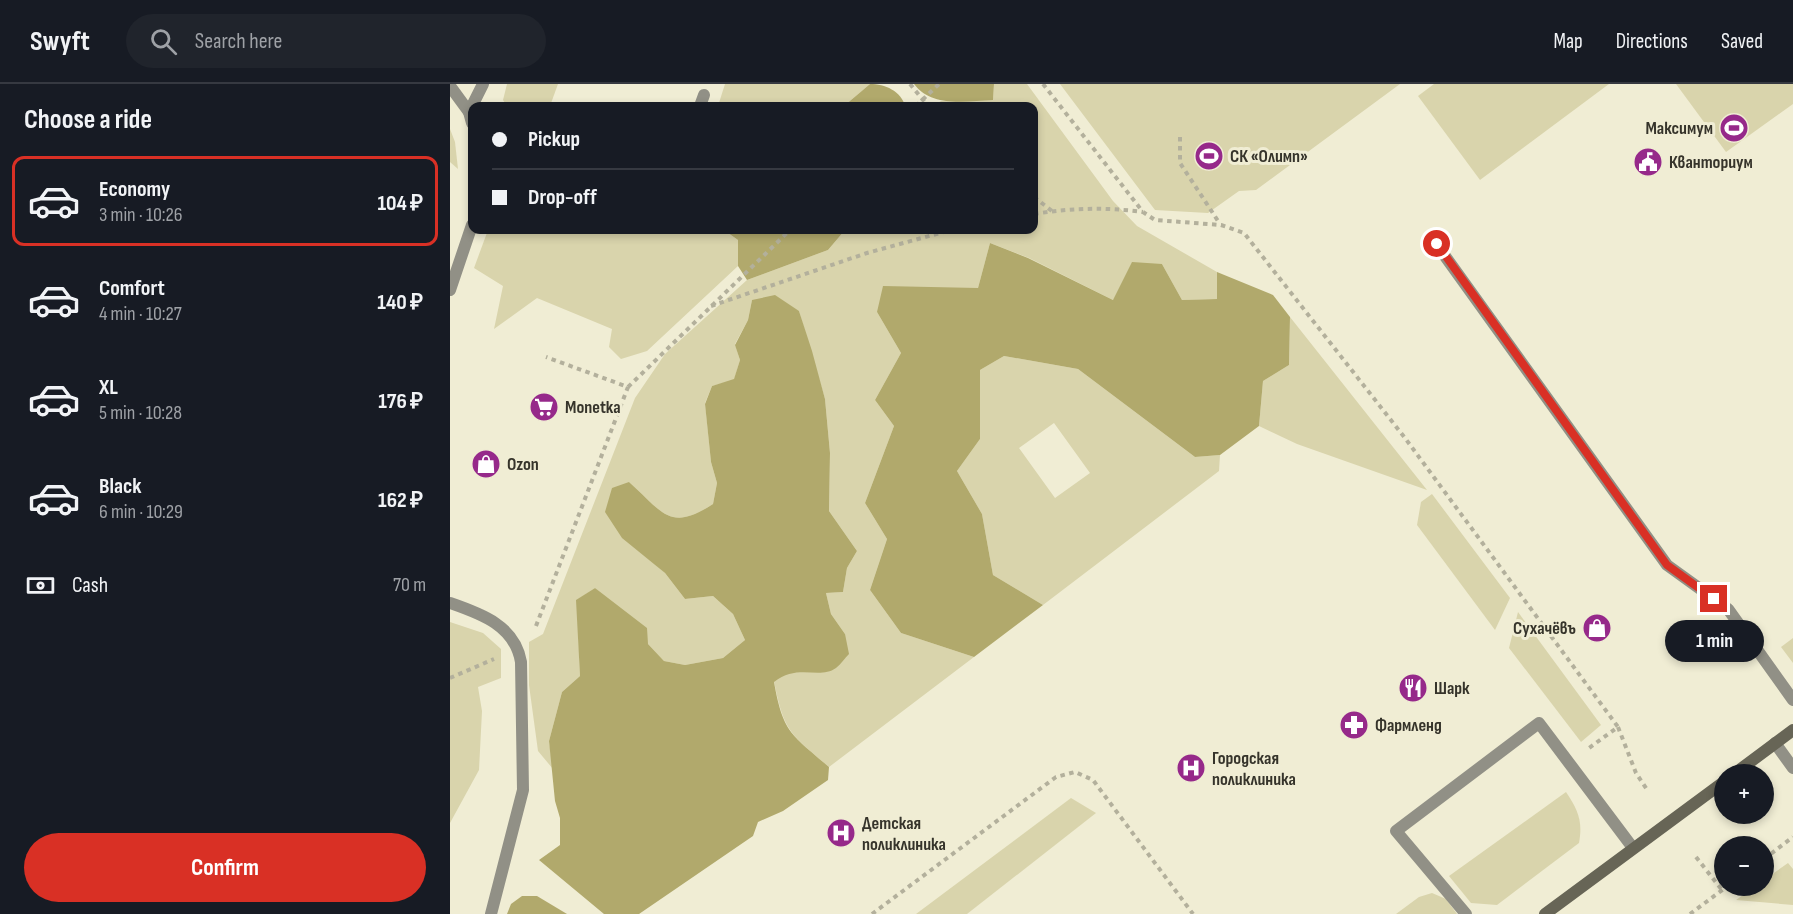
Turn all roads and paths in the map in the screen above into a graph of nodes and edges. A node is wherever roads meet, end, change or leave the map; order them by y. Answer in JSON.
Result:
{"nodes":[{"id":1,"x":483,"y":84,"type":"edge"},
{"id":2,"x":910,"y":84,"type":"edge"},
{"id":3,"x":939,"y":84,"type":"edge"},
{"id":4,"x":1043,"y":84,"type":"edge"},
{"id":5,"x":450,"y":86,"type":"edge"},
{"id":6,"x":922,"y":100,"type":"joint"},
{"id":7,"x":476,"y":102,"type":"edge"},
{"id":8,"x":468,"y":112,"type":"edge"},
{"id":9,"x":1180,"y":136,"type":"dead end"},
{"id":10,"x":1038,"y":200,"type":"edge"},
{"id":11,"x":1052,"y":211,"type":"junction"},
{"id":12,"x":1143,"y":212,"type":"junction"},
{"id":13,"x":1038,"y":213,"type":"edge"},
{"id":14,"x":1221,"y":225,"type":"junction"},
{"id":15,"x":469,"y":234,"type":"edge"},
{"id":16,"x":786,"y":234,"type":"edge"},
{"id":17,"x":936,"y":234,"type":"edge"},
{"id":18,"x":1437,"y":244,"type":"dead end"},
{"id":19,"x":450,"y":290,"type":"edge"},
{"id":20,"x":711,"y":306,"type":"junction"},
{"id":21,"x":546,"y":357,"type":"dead end"},
{"id":22,"x":628,"y":387,"type":"junction"},
{"id":23,"x":450,"y":603,"type":"edge"},
{"id":24,"x":519,"y":647,"type":"junction"},
{"id":25,"x":450,"y":678,"type":"edge"},
{"id":26,"x":1793,"y":700,"type":"edge"},
{"id":27,"x":1618,"y":727,"type":"junction"},
{"id":28,"x":1793,"y":730,"type":"edge"},
{"id":29,"x":1775,"y":743,"type":"junction"},
{"id":30,"x":1587,"y":749,"type":"dead end"},
{"id":31,"x":1747,"y":764,"type":"edge"},
{"id":32,"x":1793,"y":768,"type":"edge"},
{"id":33,"x":1714,"y":789,"type":"edge"},
{"id":34,"x":1648,"y":791,"type":"dead end"},
{"id":35,"x":1793,"y":837,"type":"edge"},
{"id":36,"x":1633,"y":848,"type":"junction"},
{"id":37,"x":1774,"y":851,"type":"edge"},
{"id":38,"x":1696,"y":857,"type":"dead end"},
{"id":39,"x":1714,"y":880,"type":"edge"},
{"id":40,"x":1714,"y":896,"type":"edge"},
{"id":41,"x":491,"y":914,"type":"edge"},
{"id":42,"x":872,"y":914,"type":"edge"},
{"id":43,"x":1193,"y":914,"type":"edge"},
{"id":44,"x":1466,"y":914,"type":"edge"},
{"id":45,"x":1545,"y":914,"type":"edge"},
{"id":46,"x":1690,"y":914,"type":"edge"}],
"edges":[{"from":1,"to":7,"type":"street"},
{"from":2,"to":6,"type":"path"},
{"from":3,"to":6,"type":"path"},
{"from":4,"to":12,"type":"path"},
{"from":5,"to":8,"type":"street"},
{"from":9,"to":14,"type":"path"},
{"from":10,"to":11,"type":"path"},
{"from":11,"to":12,"type":"path"},
{"from":11,"to":13,"type":"path"},
{"from":12,"to":14,"type":"path"},
{"from":14,"to":27,"type":"path"},
{"from":15,"to":19,"type":"street"},
{"from":16,"to":20,"type":"path"},
{"from":17,"to":20,"type":"path"},
{"from":18,"to":26,"type":"street"},
{"from":20,"to":22,"type":"path"},
{"from":21,"to":22,"type":"path"},
{"from":22,"to":24,"type":"path"},
{"from":23,"to":24,"type":"street"},
{"from":24,"to":25,"type":"path"},
{"from":24,"to":41,"type":"street"},
{"from":27,"to":30,"type":"path"},
{"from":27,"to":34,"type":"path"},
{"from":28,"to":29,"type":"main road"},
{"from":29,"to":31,"type":"main road"},
{"from":29,"to":32,"type":"street"},
{"from":33,"to":36,"type":"main road"},
{"from":35,"to":37,"type":"path"},
{"from":36,"to":44,"type":"street"},
{"from":36,"to":45,"type":"main road"},
{"from":38,"to":39,"type":"path"},
{"from":40,"to":46,"type":"path"},
{"from":42,"to":43,"type":"path"}]}
